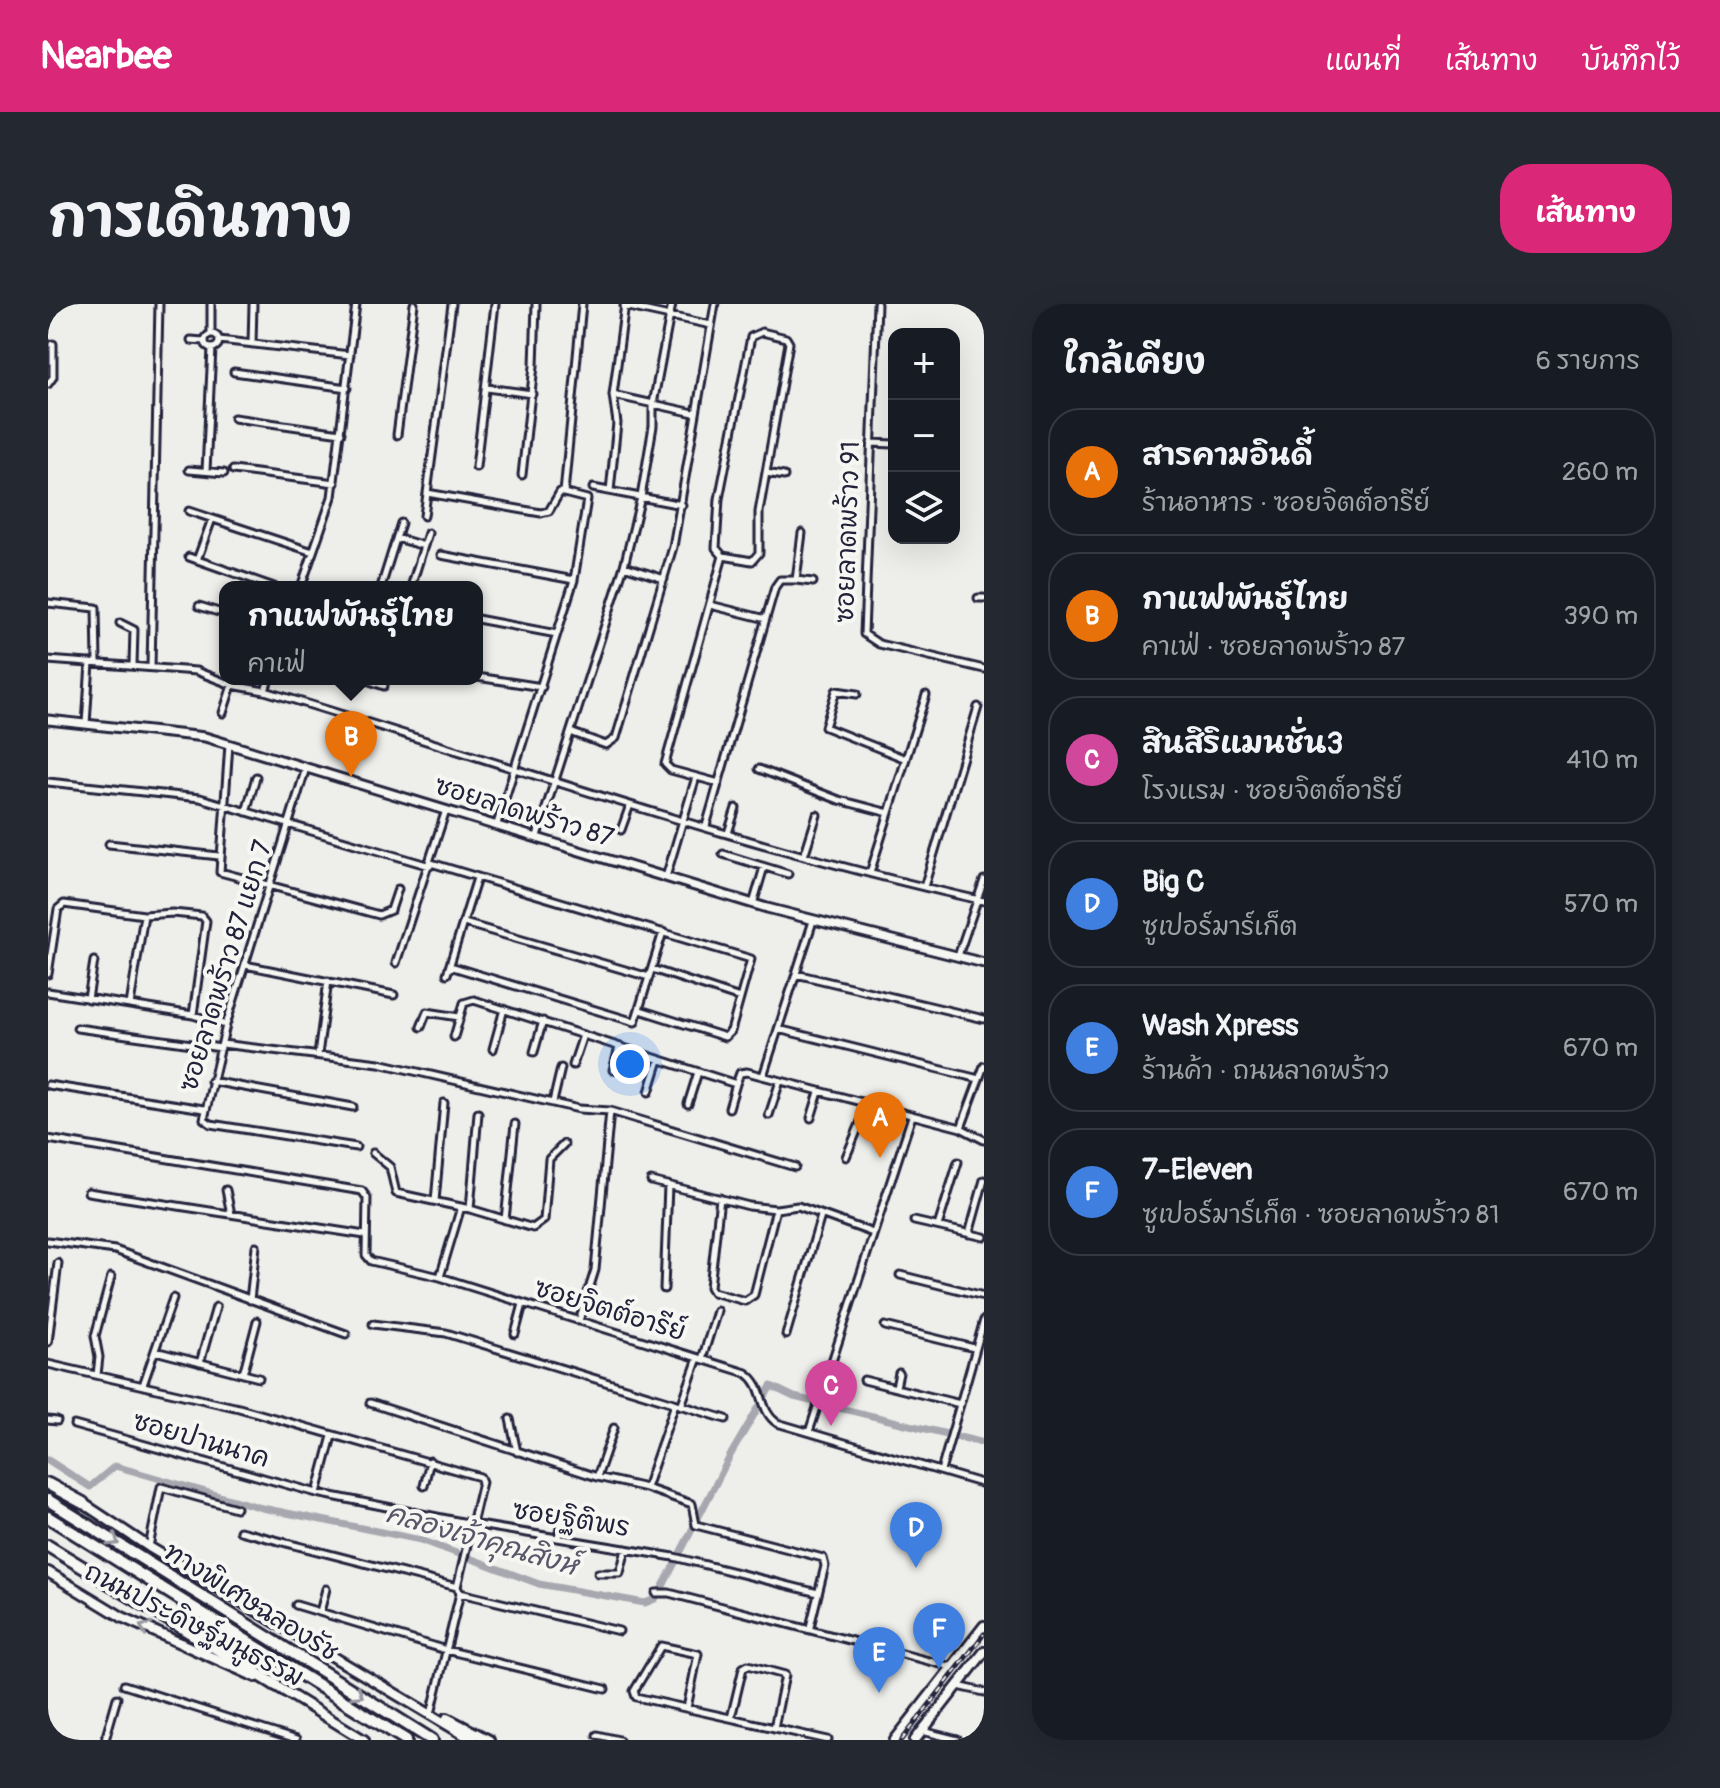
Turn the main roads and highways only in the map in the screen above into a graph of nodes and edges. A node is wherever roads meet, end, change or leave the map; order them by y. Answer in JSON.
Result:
{"nodes":[{"id":1,"x":48,"y":1478,"type":"edge"},
{"id":2,"x":48,"y":1484,"type":"edge"},
{"id":3,"x":48,"y":1500,"type":"edge"},
{"id":4,"x":83,"y":1503,"type":"junction"},
{"id":5,"x":48,"y":1517,"type":"edge"},
{"id":6,"x":48,"y":1546,"type":"edge"},
{"id":7,"x":48,"y":1572,"type":"edge"},
{"id":8,"x":984,"y":1626,"type":"edge"},
{"id":9,"x":984,"y":1652,"type":"edge"},
{"id":10,"x":276,"y":1685,"type":"junction"},
{"id":11,"x":410,"y":1701,"type":"junction"},
{"id":12,"x":364,"y":1740,"type":"edge"},
{"id":13,"x":406,"y":1740,"type":"edge"},
{"id":14,"x":432,"y":1740,"type":"edge"},
{"id":15,"x":473,"y":1740,"type":"edge"},
{"id":16,"x":489,"y":1740,"type":"edge"},
{"id":17,"x":895,"y":1740,"type":"edge"},
{"id":18,"x":915,"y":1740,"type":"edge"}],
"edges":[{"from":1,"to":4,"type":"main road","name":"ถนนประดิษฐ์มนูธรรม"},
{"from":2,"to":4,"type":"highway"},
{"from":3,"to":14,"type":"highway","name":"ทางพิเศษฉลองรัช","one_way":true},
{"from":4,"to":11,"type":"main road","name":"ถนนประดิษฐ์มนูธรรม"},
{"from":5,"to":13,"type":"highway","name":"ทางพิเศษฉลองรัช"},
{"from":6,"to":10,"type":"highway"},
{"from":10,"to":7,"type":"main road","name":"ถนนประดิษฐ์มนูธรรม","one_way":true},
{"from":8,"to":17,"type":"main road"},
{"from":9,"to":18,"type":"main road"},
{"from":10,"to":12,"type":"main road","name":"ถนนประดิษฐ์มนูธรรม"},
{"from":11,"to":15,"type":"main road","name":"ถนนประดิษฐ์มนูธรรม"},
{"from":11,"to":16,"type":"main road"}]}
